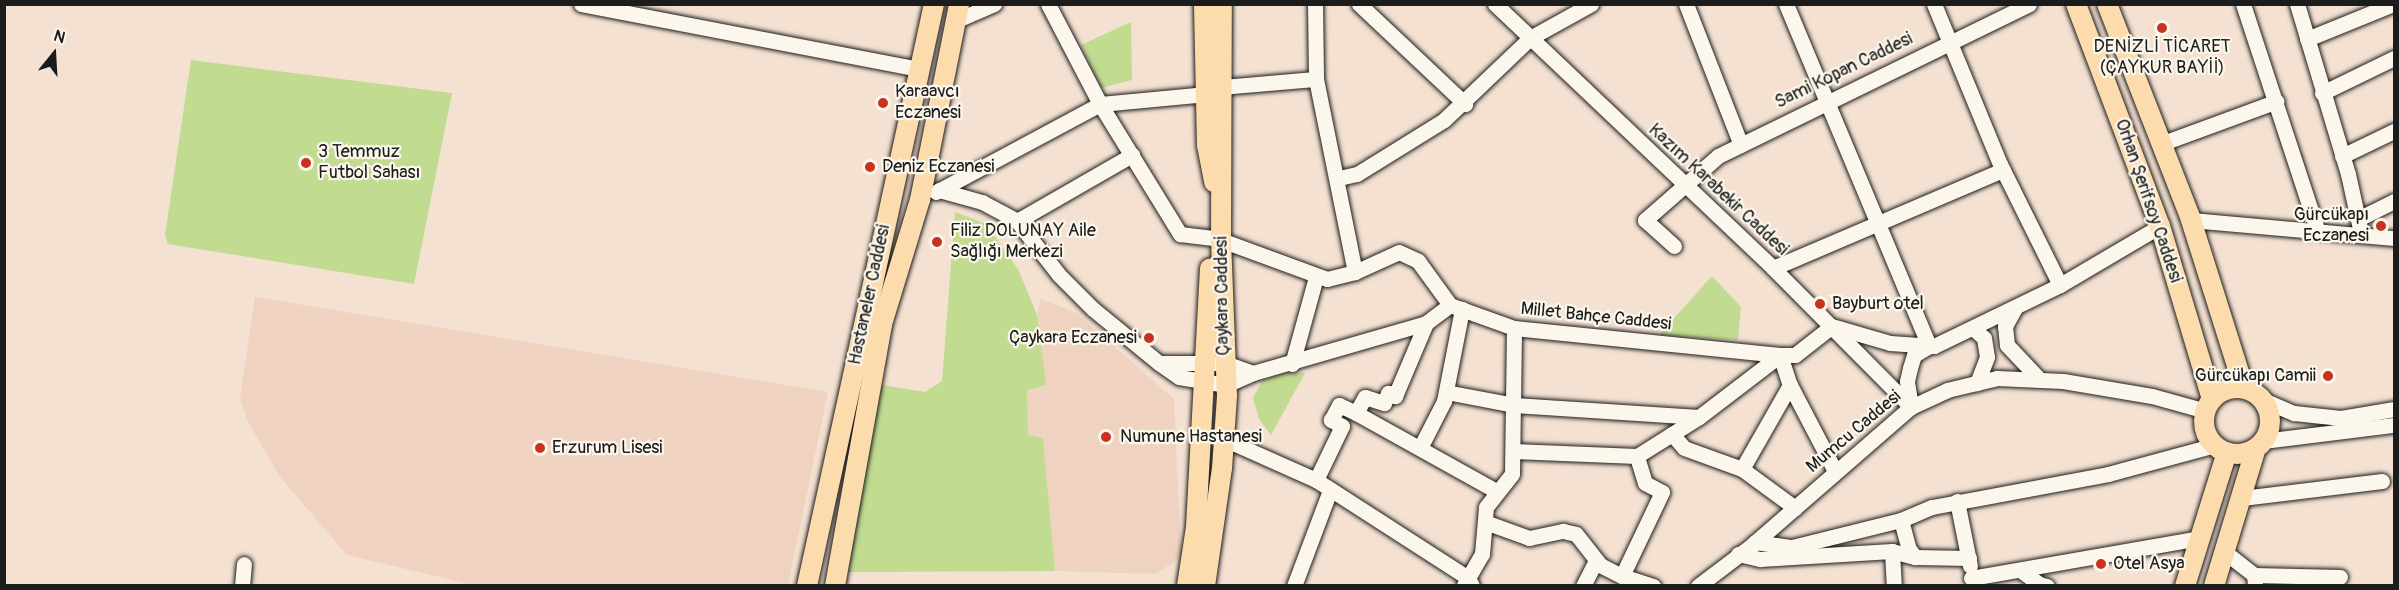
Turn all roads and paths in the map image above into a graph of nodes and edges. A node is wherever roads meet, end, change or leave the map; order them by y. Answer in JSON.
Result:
{"nodes":[{"id":1,"x":581,"y":4,"type":"edge"},
{"id":2,"x":934,"y":4,"type":"edge"},
{"id":3,"x":994,"y":4,"type":"edge"},
{"id":4,"x":1048,"y":4,"type":"edge"},
{"id":5,"x":1204,"y":4,"type":"edge"},
{"id":6,"x":1212,"y":4,"type":"edge"},
{"id":7,"x":1222,"y":4,"type":"edge"},
{"id":8,"x":1315,"y":4,"type":"edge"},
{"id":9,"x":1359,"y":4,"type":"edge"},
{"id":10,"x":1496,"y":4,"type":"edge"},
{"id":11,"x":1591,"y":4,"type":"edge"},
{"id":12,"x":1686,"y":4,"type":"edge"},
{"id":13,"x":1786,"y":4,"type":"edge"},
{"id":14,"x":1934,"y":4,"type":"edge"},
{"id":15,"x":2029,"y":4,"type":"edge"},
{"id":16,"x":2076,"y":4,"type":"edge"},
{"id":17,"x":2107,"y":4,"type":"edge"},
{"id":18,"x":2243,"y":4,"type":"edge"},
{"id":19,"x":2296,"y":4,"type":"edge"},
{"id":20,"x":2393,"y":4,"type":"edge"},
{"id":21,"x":957,"y":13,"type":"edge"},
{"id":22,"x":1530,"y":38,"type":"junction"},
{"id":23,"x":2307,"y":39,"type":"junction"},
{"id":24,"x":1950,"y":41,"type":"junction"},
{"id":25,"x":2394,"y":58,"type":"edge"},
{"id":26,"x":920,"y":69,"type":"junction"},
{"id":27,"x":1316,"y":79,"type":"junction"},
{"id":28,"x":1214,"y":91,"type":"junction"},
{"id":29,"x":2322,"y":93,"type":"junction"},
{"id":30,"x":1826,"y":101,"type":"junction"},
{"id":31,"x":2277,"y":101,"type":"junction"},
{"id":32,"x":1100,"y":104,"type":"junction"},
{"id":33,"x":1465,"y":104,"type":"junction"},
{"id":34,"x":2394,"y":131,"type":"edge"},
{"id":35,"x":2163,"y":143,"type":"junction"},
{"id":36,"x":1741,"y":145,"type":"junction"},
{"id":37,"x":1132,"y":155,"type":"junction"},
{"id":38,"x":2342,"y":156,"type":"junction"},
{"id":39,"x":2003,"y":170,"type":"junction"},
{"id":40,"x":1339,"y":178,"type":"junction"},
{"id":41,"x":1214,"y":182,"type":"junction"},
{"id":42,"x":1685,"y":187,"type":"junction"},
{"id":43,"x":939,"y":190,"type":"junction"},
{"id":44,"x":920,"y":200,"type":"junction"},
{"id":45,"x":2394,"y":201,"type":"edge"},
{"id":46,"x":2191,"y":220,"type":"junction"},
{"id":47,"x":1017,"y":221,"type":"junction"},
{"id":48,"x":1877,"y":221,"type":"junction"},
{"id":49,"x":2160,"y":226,"type":"junction"},
{"id":50,"x":2359,"y":226,"type":"junction"},
{"id":51,"x":2317,"y":229,"type":"junction"},
{"id":52,"x":2394,"y":238,"type":"edge"},
{"id":53,"x":1216,"y":239,"type":"junction"},
{"id":54,"x":1674,"y":246,"type":"dead end"},
{"id":55,"x":1773,"y":268,"type":"junction"},
{"id":56,"x":1356,"y":272,"type":"junction"},
{"id":57,"x":1316,"y":277,"type":"junction"},
{"id":58,"x":2060,"y":285,"type":"junction"},
{"id":59,"x":1456,"y":307,"type":"junction"},
{"id":60,"x":2015,"y":308,"type":"junction"},
{"id":61,"x":1426,"y":322,"type":"junction"},
{"id":62,"x":1832,"y":326,"type":"junction"},
{"id":63,"x":1514,"y":328,"type":"junction"},
{"id":64,"x":1974,"y":329,"type":"junction"},
{"id":65,"x":1929,"y":346,"type":"junction"},
{"id":66,"x":1780,"y":355,"type":"junction"},
{"id":67,"x":1216,"y":362,"type":"junction"},
{"id":68,"x":1159,"y":363,"type":"junction"},
{"id":69,"x":1292,"y":364,"type":"junction"},
{"id":70,"x":1254,"y":374,"type":"junction"},
{"id":71,"x":2040,"y":380,"type":"junction"},
{"id":72,"x":1206,"y":383,"type":"junction"},
{"id":73,"x":1977,"y":383,"type":"junction"},
{"id":74,"x":1226,"y":385,"type":"junction"},
{"id":75,"x":1790,"y":385,"type":"junction"},
{"id":76,"x":2244,"y":388,"type":"junction"},
{"id":77,"x":1446,"y":392,"type":"junction"},
{"id":78,"x":2263,"y":400,"type":"junction"},
{"id":79,"x":1514,"y":405,"type":"junction"},
{"id":80,"x":2209,"y":405,"type":"junction"},
{"id":81,"x":1911,"y":407,"type":"junction"},
{"id":82,"x":2394,"y":409,"type":"edge"},
{"id":83,"x":1356,"y":413,"type":"junction"},
{"id":84,"x":1699,"y":417,"type":"junction"},
{"id":85,"x":2394,"y":425,"type":"edge"},
{"id":86,"x":1672,"y":434,"type":"junction"},
{"id":87,"x":1224,"y":439,"type":"junction"},
{"id":88,"x":2260,"y":444,"type":"junction"},
{"id":89,"x":1420,"y":446,"type":"junction"},
{"id":90,"x":2221,"y":449,"type":"junction"},
{"id":91,"x":1513,"y":451,"type":"junction"},
{"id":92,"x":1637,"y":456,"type":"junction"},
{"id":93,"x":1742,"y":469,"type":"junction"},
{"id":94,"x":1835,"y":471,"type":"junction"},
{"id":95,"x":1316,"y":480,"type":"junction"},
{"id":96,"x":2382,"y":481,"type":"dead end"},
{"id":97,"x":1330,"y":490,"type":"junction"},
{"id":98,"x":1496,"y":491,"type":"junction"},
{"id":99,"x":2242,"y":498,"type":"junction"},
{"id":100,"x":1957,"y":501,"type":"junction"},
{"id":101,"x":1796,"y":508,"type":"junction"},
{"id":102,"x":1901,"y":520,"type":"junction"},
{"id":103,"x":1485,"y":522,"type":"junction"},
{"id":104,"x":2201,"y":538,"type":"junction"},
{"id":105,"x":1755,"y":542,"type":"junction"},
{"id":106,"x":1892,"y":551,"type":"junction"},
{"id":107,"x":2226,"y":553,"type":"junction"},
{"id":108,"x":1738,"y":554,"type":"junction"},
{"id":109,"x":1915,"y":556,"type":"junction"},
{"id":110,"x":1969,"y":558,"type":"junction"},
{"id":111,"x":1596,"y":560,"type":"junction"},
{"id":112,"x":244,"y":564,"type":"dead end"},
{"id":113,"x":2020,"y":570,"type":"junction"},
{"id":114,"x":1622,"y":576,"type":"junction"},
{"id":115,"x":2340,"y":577,"type":"dead end"},
{"id":116,"x":2254,"y":580,"type":"edge"},
{"id":117,"x":1972,"y":582,"type":"edge"},
{"id":118,"x":1468,"y":583,"type":"edge"},
{"id":119,"x":242,"y":585,"type":"edge"},
{"id":120,"x":807,"y":585,"type":"edge"},
{"id":121,"x":835,"y":585,"type":"edge"},
{"id":122,"x":1187,"y":585,"type":"edge"},
{"id":123,"x":1205,"y":585,"type":"edge"},
{"id":124,"x":1294,"y":585,"type":"edge"},
{"id":125,"x":1583,"y":585,"type":"edge"},
{"id":126,"x":1653,"y":585,"type":"edge"},
{"id":127,"x":1698,"y":585,"type":"edge"},
{"id":128,"x":1893,"y":585,"type":"edge"},
{"id":129,"x":2047,"y":585,"type":"edge"},
{"id":130,"x":2185,"y":585,"type":"edge"},
{"id":131,"x":2214,"y":585,"type":"edge"}],
"edges":[{"from":1,"to":26,"type":"street"},
{"from":2,"to":26,"type":"main road","name":"Hastaneler Caddesi"},
{"from":3,"to":21,"type":"street"},
{"from":4,"to":32,"type":"street"},
{"from":5,"to":28,"type":"main road"},
{"from":6,"to":41,"type":"main road","name":"Çaykara Caddesi"},
{"from":7,"to":28,"type":"main road","name":"Çaykara Caddesi"},
{"from":8,"to":27,"type":"street"},
{"from":9,"to":33,"type":"street"},
{"from":10,"to":22,"type":"street","name":"Kazım Karabekir Caddesi"},
{"from":11,"to":22,"type":"street"},
{"from":12,"to":36,"type":"street"},
{"from":13,"to":30,"type":"street"},
{"from":14,"to":24,"type":"street"},
{"from":15,"to":24,"type":"street","name":"Sami Kopan Caddesi"},
{"from":16,"to":49,"type":"main road","name":"Orhan Şerifsoy Caddesi"},
{"from":17,"to":35,"type":"main road","name":"Orhan Şerifsoy Caddesi"},
{"from":18,"to":31,"type":"street"},
{"from":19,"to":23,"type":"street"},
{"from":20,"to":23,"type":"street"},
{"from":21,"to":44,"type":"main road","name":"Hastaneler Caddesi"},
{"from":22,"to":33,"type":"street"},
{"from":22,"to":42,"type":"street","name":"Kazım Karabekir Caddesi"},
{"from":23,"to":29,"type":"street"},
{"from":24,"to":30,"type":"street","name":"Sami Kopan Caddesi"},
{"from":24,"to":39,"type":"street"},
{"from":25,"to":29,"type":"street"},
{"from":26,"to":120,"type":"main road","name":"Hastaneler Caddesi"},
{"from":27,"to":28,"type":"street"},
{"from":27,"to":40,"type":"street"},
{"from":28,"to":32,"type":"street"},
{"from":28,"to":41,"type":"main road"},
{"from":28,"to":53,"type":"main road","name":"Çaykara Caddesi"},
{"from":29,"to":38,"type":"street"},
{"from":30,"to":36,"type":"street","name":"Sami Kopan Caddesi"},
{"from":30,"to":48,"type":"street"},
{"from":31,"to":35,"type":"street"},
{"from":31,"to":51,"type":"street"},
{"from":32,"to":37,"type":"street"},
{"from":32,"to":43,"type":"street"},
{"from":33,"to":40,"type":"street"},
{"from":34,"to":38,"type":"street"},
{"from":35,"to":46,"type":"main road","name":"Orhan Şerifsoy Caddesi"},
{"from":36,"to":42,"type":"street","name":"Sami Kopan Caddesi"},
{"from":37,"to":47,"type":"street"},
{"from":37,"to":53,"type":"street"},
{"from":38,"to":50,"type":"street"},
{"from":39,"to":48,"type":"street"},
{"from":39,"to":58,"type":"street"},
{"from":40,"to":56,"type":"street"},
{"from":41,"to":53,"type":"main road","name":"Çaykara Caddesi"},
{"from":42,"to":54,"type":"street","name":"Sami Kopan Caddesi"},
{"from":42,"to":55,"type":"street","name":"Kazım Karabekir Caddesi"},
{"from":43,"to":44,"type":"street"},
{"from":43,"to":47,"type":"street"},
{"from":44,"to":121,"type":"main road","name":"Hastaneler Caddesi"},
{"from":45,"to":50,"type":"street"},
{"from":46,"to":51,"type":"street"},
{"from":46,"to":76,"type":"main road","name":"Orhan Şerifsoy Caddesi"},
{"from":47,"to":68,"type":"street"},
{"from":48,"to":55,"type":"street"},
{"from":48,"to":65,"type":"street"},
{"from":49,"to":58,"type":"street"},
{"from":49,"to":80,"type":"main road","name":"Orhan Şerifsoy Caddesi"},
{"from":50,"to":51,"type":"street"},
{"from":50,"to":52,"type":"street"},
{"from":53,"to":57,"type":"street"},
{"from":53,"to":67,"type":"main road","name":"Çaykara Caddesi"},
{"from":55,"to":62,"type":"street","name":"Kazım Karabekir Caddesi"},
{"from":56,"to":57,"type":"street"},
{"from":56,"to":59,"type":"street"},
{"from":57,"to":69,"type":"street"},
{"from":58,"to":60,"type":"street"},
{"from":59,"to":61,"type":"street"},
{"from":59,"to":63,"type":"street","name":"Millet Bahçe Caddesi"},
{"from":59,"to":77,"type":"street"},
{"from":60,"to":64,"type":"street"},
{"from":60,"to":71,"type":"street"},
{"from":61,"to":69,"type":"street"},
{"from":61,"to":83,"type":"street"},
{"from":62,"to":65,"type":"street"},
{"from":62,"to":66,"type":"street","name":"Millet Bahçe Caddesi"},
{"from":62,"to":81,"type":"street","name":"Kazım Karabekir Caddesi"},
{"from":63,"to":66,"type":"street","name":"Millet Bahçe Caddesi"},
{"from":63,"to":79,"type":"street"},
{"from":64,"to":65,"type":"street"},
{"from":64,"to":73,"type":"street"},
{"from":65,"to":81,"type":"street"},
{"from":66,"to":75,"type":"street"},
{"from":66,"to":84,"type":"street"},
{"from":67,"to":68,"type":"street"},
{"from":67,"to":70,"type":"street"},
{"from":67,"to":72,"type":"main road","name":"Çaykara Caddesi"},
{"from":67,"to":74,"type":"main road","name":"Çaykara Caddesi"},
{"from":68,"to":72,"type":"street"},
{"from":69,"to":70,"type":"street"},
{"from":70,"to":74,"type":"street"},
{"from":71,"to":73,"type":"street","name":"Mumcu Caddesi"},
{"from":71,"to":80,"type":"street","name":"Mumcu Caddesi"},
{"from":72,"to":74,"type":"street"},
{"from":72,"to":122,"type":"main road","name":"Çaykara Caddesi"},
{"from":73,"to":81,"type":"street","name":"Mumcu Caddesi"},
{"from":74,"to":87,"type":"main road","name":"Çaykara Caddesi"},
{"from":75,"to":93,"type":"street"},
{"from":75,"to":94,"type":"street"},
{"from":76,"to":78,"type":"main road"},
{"from":76,"to":80,"type":"main road"},
{"from":77,"to":79,"type":"street"},
{"from":77,"to":89,"type":"street"},
{"from":78,"to":82,"type":"street"},
{"from":78,"to":88,"type":"main road"},
{"from":79,"to":84,"type":"street"},
{"from":79,"to":91,"type":"street"},
{"from":80,"to":90,"type":"main road"},
{"from":81,"to":94,"type":"street","name":"Mumcu Caddesi"},
{"from":83,"to":89,"type":"street"},
{"from":83,"to":95,"type":"street"},
{"from":84,"to":86,"type":"street"},
{"from":85,"to":88,"type":"street"},
{"from":86,"to":92,"type":"street"},
{"from":86,"to":93,"type":"street"},
{"from":87,"to":95,"type":"street"},
{"from":87,"to":123,"type":"main road","name":"Çaykara Caddesi"},
{"from":88,"to":90,"type":"main road"},
{"from":88,"to":99,"type":"main road"},
{"from":89,"to":98,"type":"street"},
{"from":90,"to":100,"type":"street"},
{"from":90,"to":104,"type":"main road"},
{"from":91,"to":92,"type":"street"},
{"from":91,"to":98,"type":"street"},
{"from":92,"to":114,"type":"street"},
{"from":93,"to":101,"type":"street"},
{"from":94,"to":101,"type":"street","name":"Mumcu Caddesi"},
{"from":95,"to":97,"type":"street"},
{"from":96,"to":99,"type":"street"},
{"from":97,"to":118,"type":"street"},
{"from":97,"to":124,"type":"street"},
{"from":98,"to":103,"type":"street"},
{"from":99,"to":107,"type":"main road"},
{"from":100,"to":102,"type":"street"},
{"from":100,"to":110,"type":"street"},
{"from":101,"to":105,"type":"street","name":"Mumcu Caddesi"},
{"from":102,"to":105,"type":"street"},
{"from":102,"to":109,"type":"street"},
{"from":103,"to":111,"type":"street"},
{"from":103,"to":118,"type":"street"},
{"from":104,"to":113,"type":"street"},
{"from":104,"to":130,"type":"main road"},
{"from":105,"to":108,"type":"street","name":"Mumcu Caddesi"},
{"from":106,"to":108,"type":"street"},
{"from":106,"to":109,"type":"street"},
{"from":106,"to":128,"type":"street"},
{"from":107,"to":116,"type":"street"},
{"from":107,"to":131,"type":"main road"},
{"from":108,"to":127,"type":"street","name":"Mumcu Caddesi"},
{"from":109,"to":110,"type":"street"},
{"from":110,"to":117,"type":"street"},
{"from":111,"to":114,"type":"street"},
{"from":111,"to":125,"type":"street"},
{"from":112,"to":119,"type":"street"},
{"from":113,"to":117,"type":"street"},
{"from":113,"to":129,"type":"street"},
{"from":114,"to":126,"type":"street"},
{"from":115,"to":116,"type":"street"}]}
